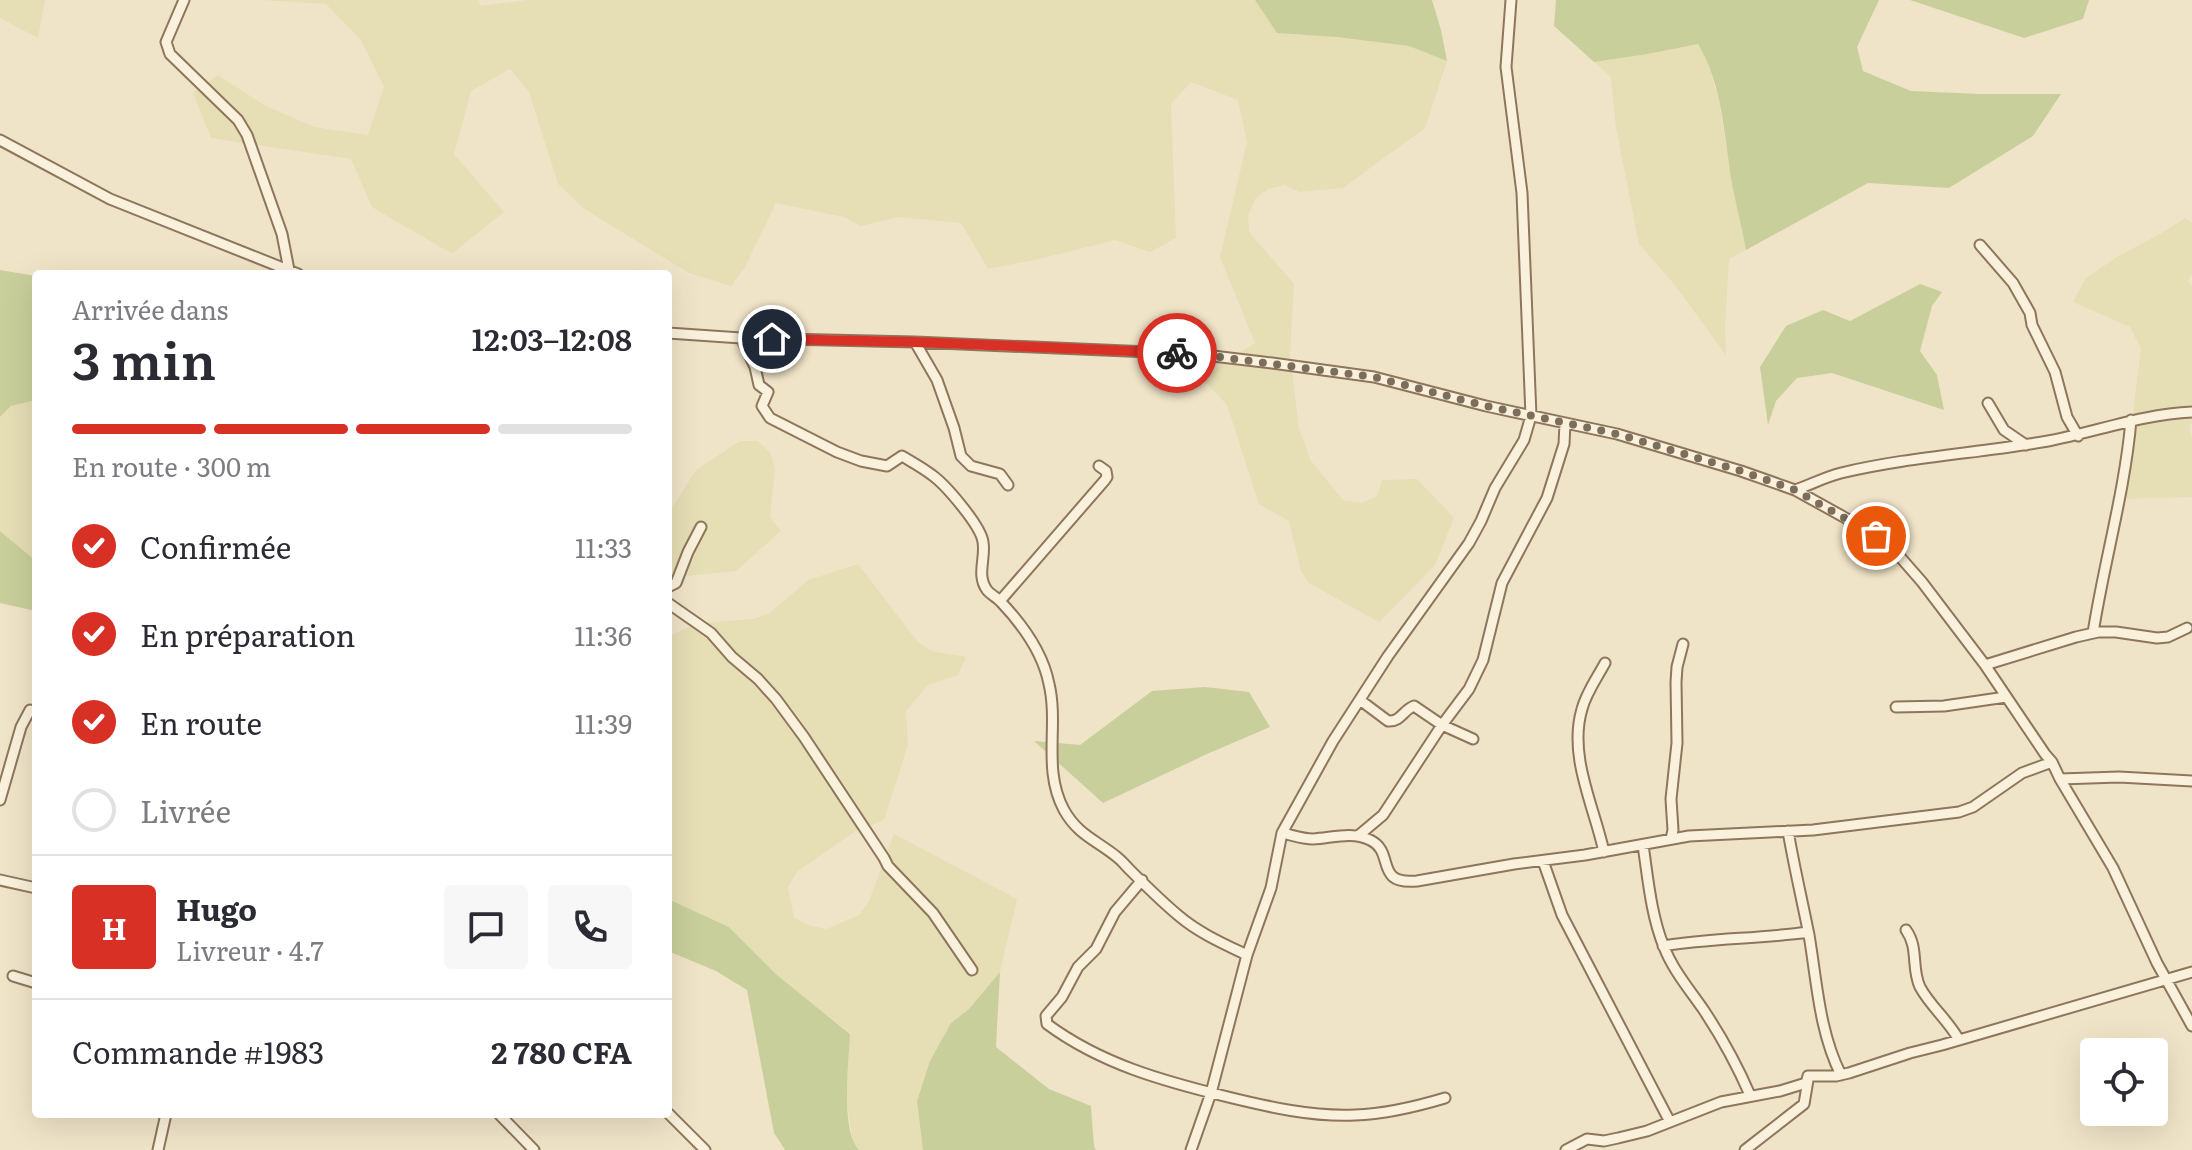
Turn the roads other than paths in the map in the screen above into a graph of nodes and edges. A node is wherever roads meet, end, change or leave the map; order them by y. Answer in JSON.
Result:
{"nodes":[{"id":1,"x":184,"y":0,"type":"edge"},
{"id":2,"x":1511,"y":0,"type":"edge"},
{"id":3,"x":0,"y":140,"type":"edge"},
{"id":4,"x":1980,"y":245,"type":"dead end"},
{"id":5,"x":289,"y":270,"type":"edge"},
{"id":6,"x":293,"y":270,"type":"edge"},
{"id":7,"x":672,"y":333,"type":"edge"},
{"id":8,"x":741,"y":338,"type":"junction"},
{"id":9,"x":915,"y":342,"type":"junction"},
{"id":10,"x":1988,"y":403,"type":"dead end"},
{"id":11,"x":2192,"y":412,"type":"edge"},
{"id":12,"x":1531,"y":416,"type":"junction"},
{"id":13,"x":2131,"y":420,"type":"junction"},
{"id":14,"x":1565,"y":424,"type":"junction"},
{"id":15,"x":2078,"y":436,"type":"junction"},
{"id":16,"x":2026,"y":445,"type":"junction"},
{"id":17,"x":1099,"y":466,"type":"dead end"},
{"id":18,"x":1008,"y":485,"type":"dead end"},
{"id":19,"x":1795,"y":490,"type":"junction"},
{"id":20,"x":701,"y":527,"type":"dead end"},
{"id":21,"x":672,"y":585,"type":"edge"},
{"id":22,"x":1000,"y":601,"type":"junction"},
{"id":23,"x":672,"y":602,"type":"edge"},
{"id":24,"x":2187,"y":628,"type":"dead end"},
{"id":25,"x":2093,"y":633,"type":"junction"},
{"id":26,"x":1683,"y":644,"type":"dead end"},
{"id":27,"x":1605,"y":663,"type":"dead end"},
{"id":28,"x":1985,"y":665,"type":"junction"},
{"id":29,"x":2006,"y":697,"type":"junction"},
{"id":30,"x":1360,"y":700,"type":"junction"},
{"id":31,"x":1896,"y":707,"type":"dead end"},
{"id":32,"x":30,"y":710,"type":"dead end"},
{"id":33,"x":1442,"y":725,"type":"junction"},
{"id":34,"x":1473,"y":739,"type":"dead end"},
{"id":35,"x":2052,"y":762,"type":"junction"},
{"id":36,"x":2060,"y":779,"type":"junction"},
{"id":37,"x":2192,"y":781,"type":"edge"},
{"id":38,"x":0,"y":800,"type":"edge"},
{"id":39,"x":1788,"y":831,"type":"junction"},
{"id":40,"x":1282,"y":833,"type":"junction"},
{"id":41,"x":1358,"y":836,"type":"junction"},
{"id":42,"x":1671,"y":839,"type":"junction"},
{"id":43,"x":1643,"y":845,"type":"junction"},
{"id":44,"x":1604,"y":852,"type":"junction"},
{"id":45,"x":1543,"y":861,"type":"junction"},
{"id":46,"x":0,"y":880,"type":"edge"},
{"id":47,"x":1142,"y":880,"type":"junction"},
{"id":48,"x":32,"y":887,"type":"edge"},
{"id":49,"x":1906,"y":930,"type":"dead end"},
{"id":50,"x":1808,"y":932,"type":"junction"},
{"id":51,"x":1663,"y":946,"type":"junction"},
{"id":52,"x":1247,"y":955,"type":"junction"},
{"id":53,"x":972,"y":970,"type":"dead end"},
{"id":54,"x":2192,"y":972,"type":"edge"},
{"id":55,"x":13,"y":976,"type":"dead end"},
{"id":56,"x":2166,"y":979,"type":"junction"},
{"id":57,"x":32,"y":982,"type":"edge"},
{"id":58,"x":2192,"y":1026,"type":"edge"},
{"id":59,"x":1959,"y":1040,"type":"junction"},
{"id":60,"x":1841,"y":1075,"type":"junction"},
{"id":61,"x":1808,"y":1076,"type":"junction"},
{"id":62,"x":1211,"y":1093,"type":"junction"},
{"id":63,"x":1750,"y":1095,"type":"junction"},
{"id":64,"x":1445,"y":1098,"type":"dead end"},
{"id":65,"x":672,"y":1117,"type":"edge"},
{"id":66,"x":165,"y":1118,"type":"edge"},
{"id":67,"x":505,"y":1118,"type":"edge"},
{"id":68,"x":1670,"y":1122,"type":"junction"},
{"id":69,"x":1587,"y":1139,"type":"junction"},
{"id":70,"x":158,"y":1150,"type":"edge"},
{"id":71,"x":534,"y":1150,"type":"edge"},
{"id":72,"x":705,"y":1150,"type":"edge"},
{"id":73,"x":1191,"y":1150,"type":"edge"},
{"id":74,"x":1566,"y":1150,"type":"edge"},
{"id":75,"x":1597,"y":1150,"type":"edge"},
{"id":76,"x":1745,"y":1150,"type":"edge"}],
"edges":[{"from":1,"to":6,"type":"street"},
{"from":2,"to":12,"type":"street"},
{"from":3,"to":5,"type":"street"},
{"from":4,"to":15,"type":"street"},
{"from":7,"to":8,"type":"street"},
{"from":8,"to":9,"type":"street"},
{"from":8,"to":22,"type":"street"},
{"from":9,"to":12,"type":"street"},
{"from":9,"to":18,"type":"street"},
{"from":10,"to":16,"type":"street"},
{"from":11,"to":13,"type":"street"},
{"from":12,"to":14,"type":"street"},
{"from":12,"to":30,"type":"street"},
{"from":13,"to":15,"type":"street"},
{"from":13,"to":25,"type":"street"},
{"from":14,"to":19,"type":"street"},
{"from":14,"to":33,"type":"street"},
{"from":15,"to":16,"type":"street"},
{"from":16,"to":19,"type":"street"},
{"from":17,"to":22,"type":"street"},
{"from":19,"to":28,"type":"street"},
{"from":20,"to":21,"type":"street"},
{"from":22,"to":47,"type":"street"},
{"from":23,"to":53,"type":"street"},
{"from":24,"to":25,"type":"street"},
{"from":25,"to":28,"type":"street"},
{"from":26,"to":42,"type":"street"},
{"from":27,"to":44,"type":"street"},
{"from":28,"to":29,"type":"street"},
{"from":29,"to":31,"type":"street"},
{"from":29,"to":35,"type":"street"},
{"from":30,"to":33,"type":"street"},
{"from":30,"to":40,"type":"street"},
{"from":32,"to":38,"type":"street"},
{"from":33,"to":34,"type":"street"},
{"from":33,"to":41,"type":"street"},
{"from":35,"to":36,"type":"street"},
{"from":35,"to":39,"type":"street"},
{"from":36,"to":37,"type":"street"},
{"from":36,"to":56,"type":"street"},
{"from":39,"to":42,"type":"street"},
{"from":39,"to":50,"type":"street"},
{"from":40,"to":41,"type":"street"},
{"from":40,"to":52,"type":"street"},
{"from":41,"to":45,"type":"street"},
{"from":42,"to":43,"type":"street"},
{"from":43,"to":44,"type":"street"},
{"from":43,"to":51,"type":"street"},
{"from":44,"to":45,"type":"street"},
{"from":45,"to":68,"type":"street"},
{"from":46,"to":48,"type":"street"},
{"from":47,"to":52,"type":"street"},
{"from":47,"to":62,"type":"street"},
{"from":49,"to":59,"type":"street"},
{"from":50,"to":51,"type":"street"},
{"from":50,"to":60,"type":"street"},
{"from":51,"to":63,"type":"street"},
{"from":52,"to":62,"type":"street"},
{"from":54,"to":56,"type":"street"},
{"from":55,"to":57,"type":"street"},
{"from":56,"to":58,"type":"street"},
{"from":56,"to":59,"type":"street"},
{"from":59,"to":60,"type":"street"},
{"from":60,"to":61,"type":"street"},
{"from":61,"to":63,"type":"street"},
{"from":61,"to":76,"type":"street"},
{"from":62,"to":64,"type":"street"},
{"from":62,"to":73,"type":"street"},
{"from":63,"to":68,"type":"street"},
{"from":65,"to":72,"type":"street"},
{"from":66,"to":70,"type":"street"},
{"from":67,"to":71,"type":"street"},
{"from":68,"to":69,"type":"street"},
{"from":69,"to":74,"type":"street"},
{"from":69,"to":75,"type":"street"}]}
